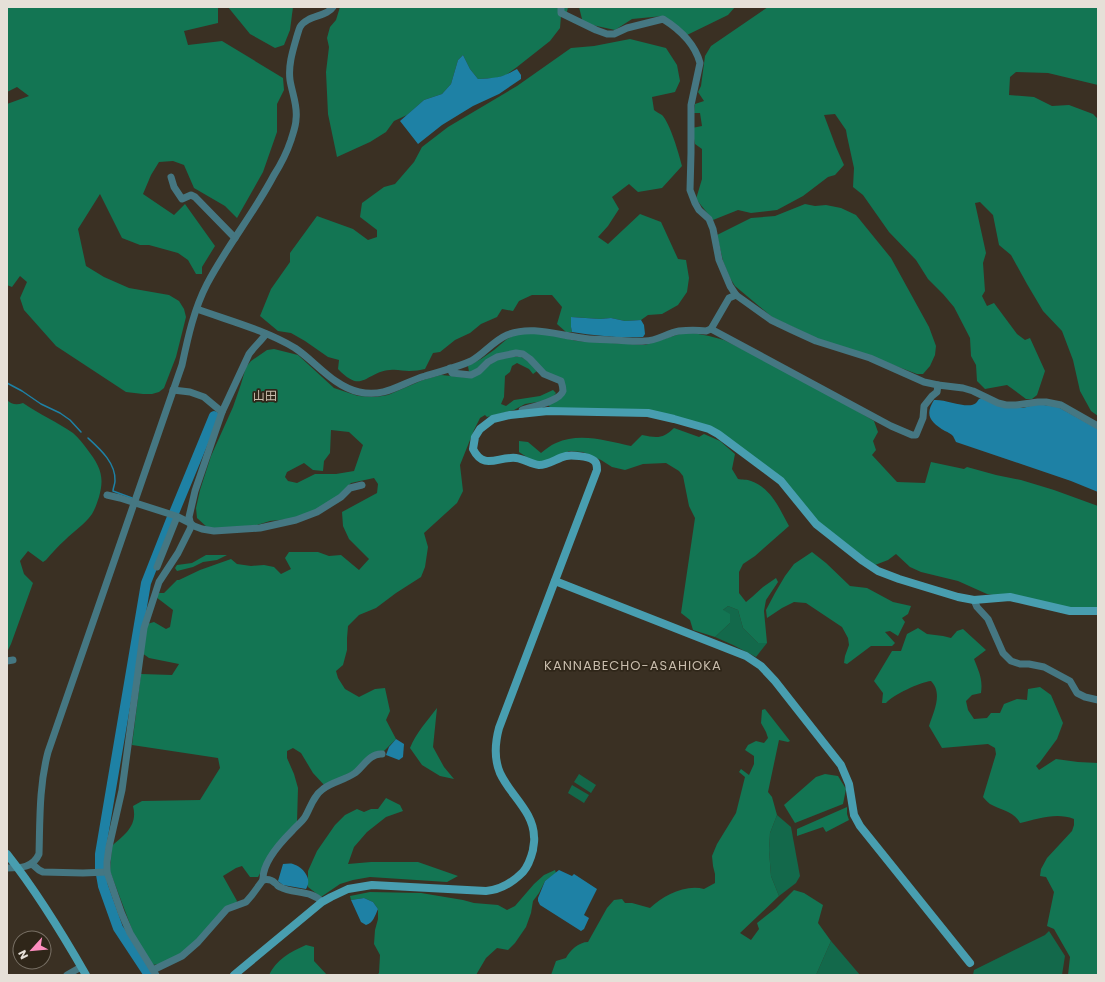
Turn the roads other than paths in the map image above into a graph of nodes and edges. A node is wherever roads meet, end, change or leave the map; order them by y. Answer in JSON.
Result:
{"nodes":[{"id":1,"x":333,"y":7,"type":"edge"},
{"id":2,"x":561,"y":7,"type":"edge"},
{"id":3,"x":171,"y":177,"type":"dead end"},
{"id":4,"x":235,"y":238,"type":"junction"},
{"id":5,"x":736,"y":294,"type":"junction"},
{"id":6,"x":199,"y":310,"type":"junction"},
{"id":7,"x":710,"y":329,"type":"junction"},
{"id":8,"x":266,"y":334,"type":"junction"},
{"id":9,"x":450,"y":368,"type":"junction"},
{"id":10,"x":938,"y":386,"type":"junction"},
{"id":11,"x":173,"y":390,"type":"junction"},
{"id":12,"x":222,"y":412,"type":"junction"},
{"id":13,"x":522,"y":414,"type":"junction"},
{"id":14,"x":1098,"y":426,"type":"edge"},
{"id":15,"x":362,"y":485,"type":"dead end"},
{"id":16,"x":107,"y":495,"type":"dead end"},
{"id":17,"x":135,"y":503,"type":"junction"},
{"id":18,"x":175,"y":516,"type":"junction"},
{"id":19,"x":190,"y":523,"type":"junction"},
{"id":20,"x":157,"y":567,"type":"dead end"},
{"id":21,"x":555,"y":581,"type":"junction"},
{"id":22,"x":974,"y":600,"type":"junction"},
{"id":23,"x":1098,"y":611,"type":"edge"},
{"id":24,"x":1098,"y":700,"type":"edge"},
{"id":25,"x":382,"y":754,"type":"dead end"},
{"id":26,"x":7,"y":854,"type":"edge"},
{"id":27,"x":32,"y":864,"type":"junction"},
{"id":28,"x":7,"y":868,"type":"edge"},
{"id":29,"x":18,"y":868,"type":"junction"},
{"id":30,"x":103,"y":872,"type":"junction"},
{"id":31,"x":263,"y":880,"type":"junction"},
{"id":32,"x":322,"y":902,"type":"junction"},
{"id":33,"x":970,"y":963,"type":"dead end"},
{"id":34,"x":81,"y":967,"type":"junction"},
{"id":35,"x":155,"y":973,"type":"edge"},
{"id":36,"x":67,"y":975,"type":"edge"},
{"id":37,"x":86,"y":975,"type":"edge"},
{"id":38,"x":234,"y":975,"type":"edge"}],
"edges":[{"from":1,"to":4,"type":"street"},
{"from":2,"to":5,"type":"street"},
{"from":3,"to":4,"type":"street"},
{"from":4,"to":6,"type":"street"},
{"from":5,"to":7,"type":"street"},
{"from":5,"to":10,"type":"street"},
{"from":6,"to":8,"type":"street"},
{"from":6,"to":11,"type":"street"},
{"from":7,"to":9,"type":"street"},
{"from":7,"to":10,"type":"street"},
{"from":8,"to":9,"type":"street"},
{"from":8,"to":12,"type":"street"},
{"from":9,"to":13,"type":"street"},
{"from":10,"to":14,"type":"street"},
{"from":11,"to":12,"type":"street"},
{"from":11,"to":17,"type":"street"},
{"from":12,"to":19,"type":"street"},
{"from":13,"to":21,"type":"street"},
{"from":13,"to":22,"type":"street"},
{"from":15,"to":19,"type":"street"},
{"from":16,"to":17,"type":"street"},
{"from":17,"to":18,"type":"street"},
{"from":17,"to":27,"type":"street"},
{"from":18,"to":19,"type":"street"},
{"from":18,"to":20,"type":"street"},
{"from":19,"to":30,"type":"street"},
{"from":21,"to":32,"type":"street"},
{"from":21,"to":33,"type":"street"},
{"from":22,"to":23,"type":"street"},
{"from":22,"to":24,"type":"street"},
{"from":25,"to":31,"type":"street"},
{"from":26,"to":29,"type":"street"},
{"from":27,"to":29,"type":"street"},
{"from":27,"to":30,"type":"street"},
{"from":28,"to":29,"type":"street"},
{"from":29,"to":34,"type":"street"},
{"from":30,"to":35,"type":"street"},
{"from":31,"to":32,"type":"street"},
{"from":31,"to":35,"type":"street"},
{"from":32,"to":38,"type":"street"},
{"from":34,"to":36,"type":"street"},
{"from":34,"to":37,"type":"street"}]}
